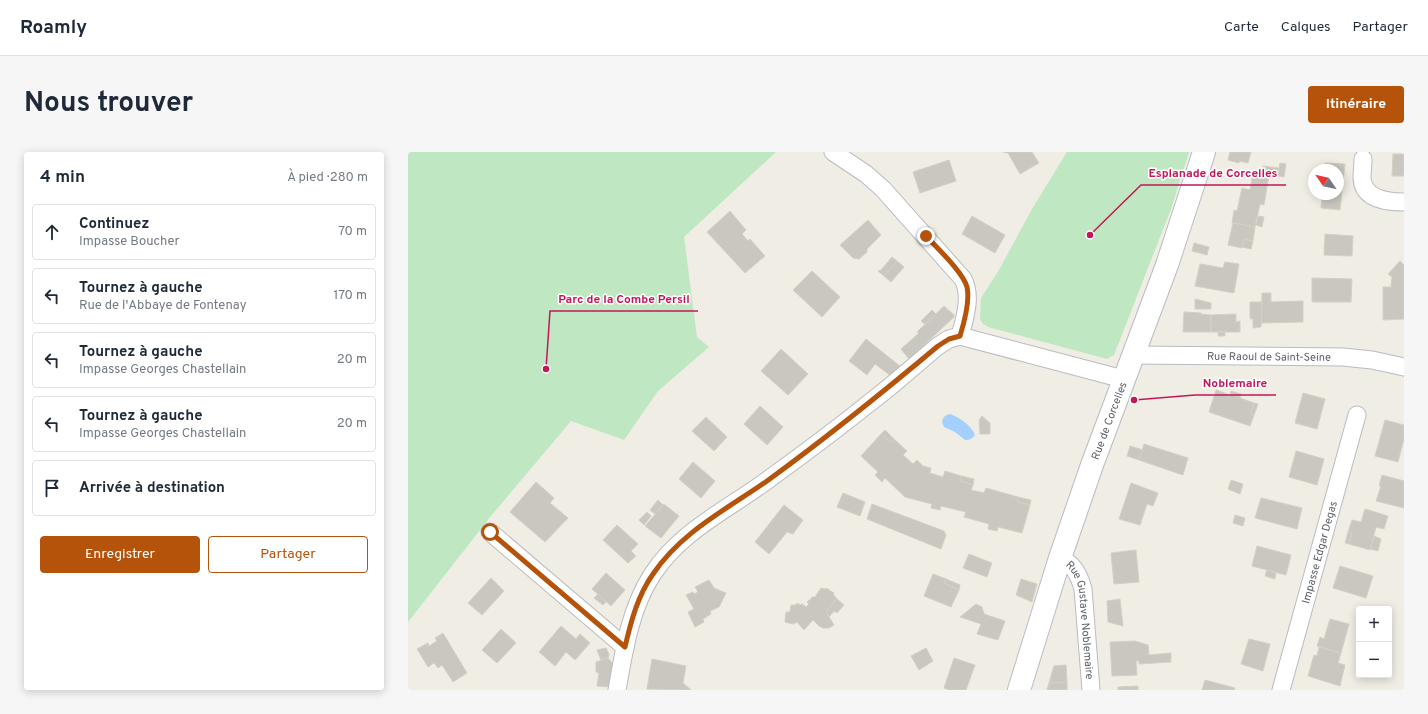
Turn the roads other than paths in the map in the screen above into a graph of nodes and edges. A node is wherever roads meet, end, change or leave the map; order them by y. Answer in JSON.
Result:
{"nodes":[{"id":1,"x":833,"y":152,"type":"edge"},
{"id":2,"x":1204,"y":152,"type":"edge"},
{"id":3,"x":1363,"y":159,"type":"dead end"},
{"id":4,"x":1404,"y":202,"type":"edge"},
{"id":5,"x":960,"y":336,"type":"junction"},
{"id":6,"x":1133,"y":355,"type":"junction"},
{"id":7,"x":1404,"y":367,"type":"edge"},
{"id":8,"x":1123,"y":379,"type":"junction"},
{"id":9,"x":1357,"y":415,"type":"dead end"},
{"id":10,"x":490,"y":532,"type":"dead end"},
{"id":11,"x":1060,"y":558,"type":"junction"},
{"id":12,"x":625,"y":647,"type":"junction"},
{"id":13,"x":617,"y":690,"type":"edge"},
{"id":14,"x":1019,"y":690,"type":"edge"},
{"id":15,"x":1091,"y":690,"type":"edge"},
{"id":16,"x":1281,"y":690,"type":"edge"}],
"edges":[{"from":1,"to":5,"type":"street"},
{"from":2,"to":6,"type":"main road","name":"Rue de Corcelles"},
{"from":3,"to":4,"type":"street"},
{"from":5,"to":8,"type":"street"},
{"from":5,"to":12,"type":"street"},
{"from":6,"to":7,"type":"street","name":"Rue Raoul de Saint-Seine"},
{"from":6,"to":8,"type":"main road","name":"Rue de Corcelles"},
{"from":8,"to":11,"type":"main road","name":"Rue de Corcelles"},
{"from":9,"to":16,"type":"street","name":"Impasse Edgar Degas"},
{"from":10,"to":12,"type":"street"},
{"from":11,"to":14,"type":"main road","name":"Rue de Corcelles"},
{"from":11,"to":15,"type":"street","name":"Rue Gustave Noblemaire"},
{"from":12,"to":13,"type":"street"}]}
